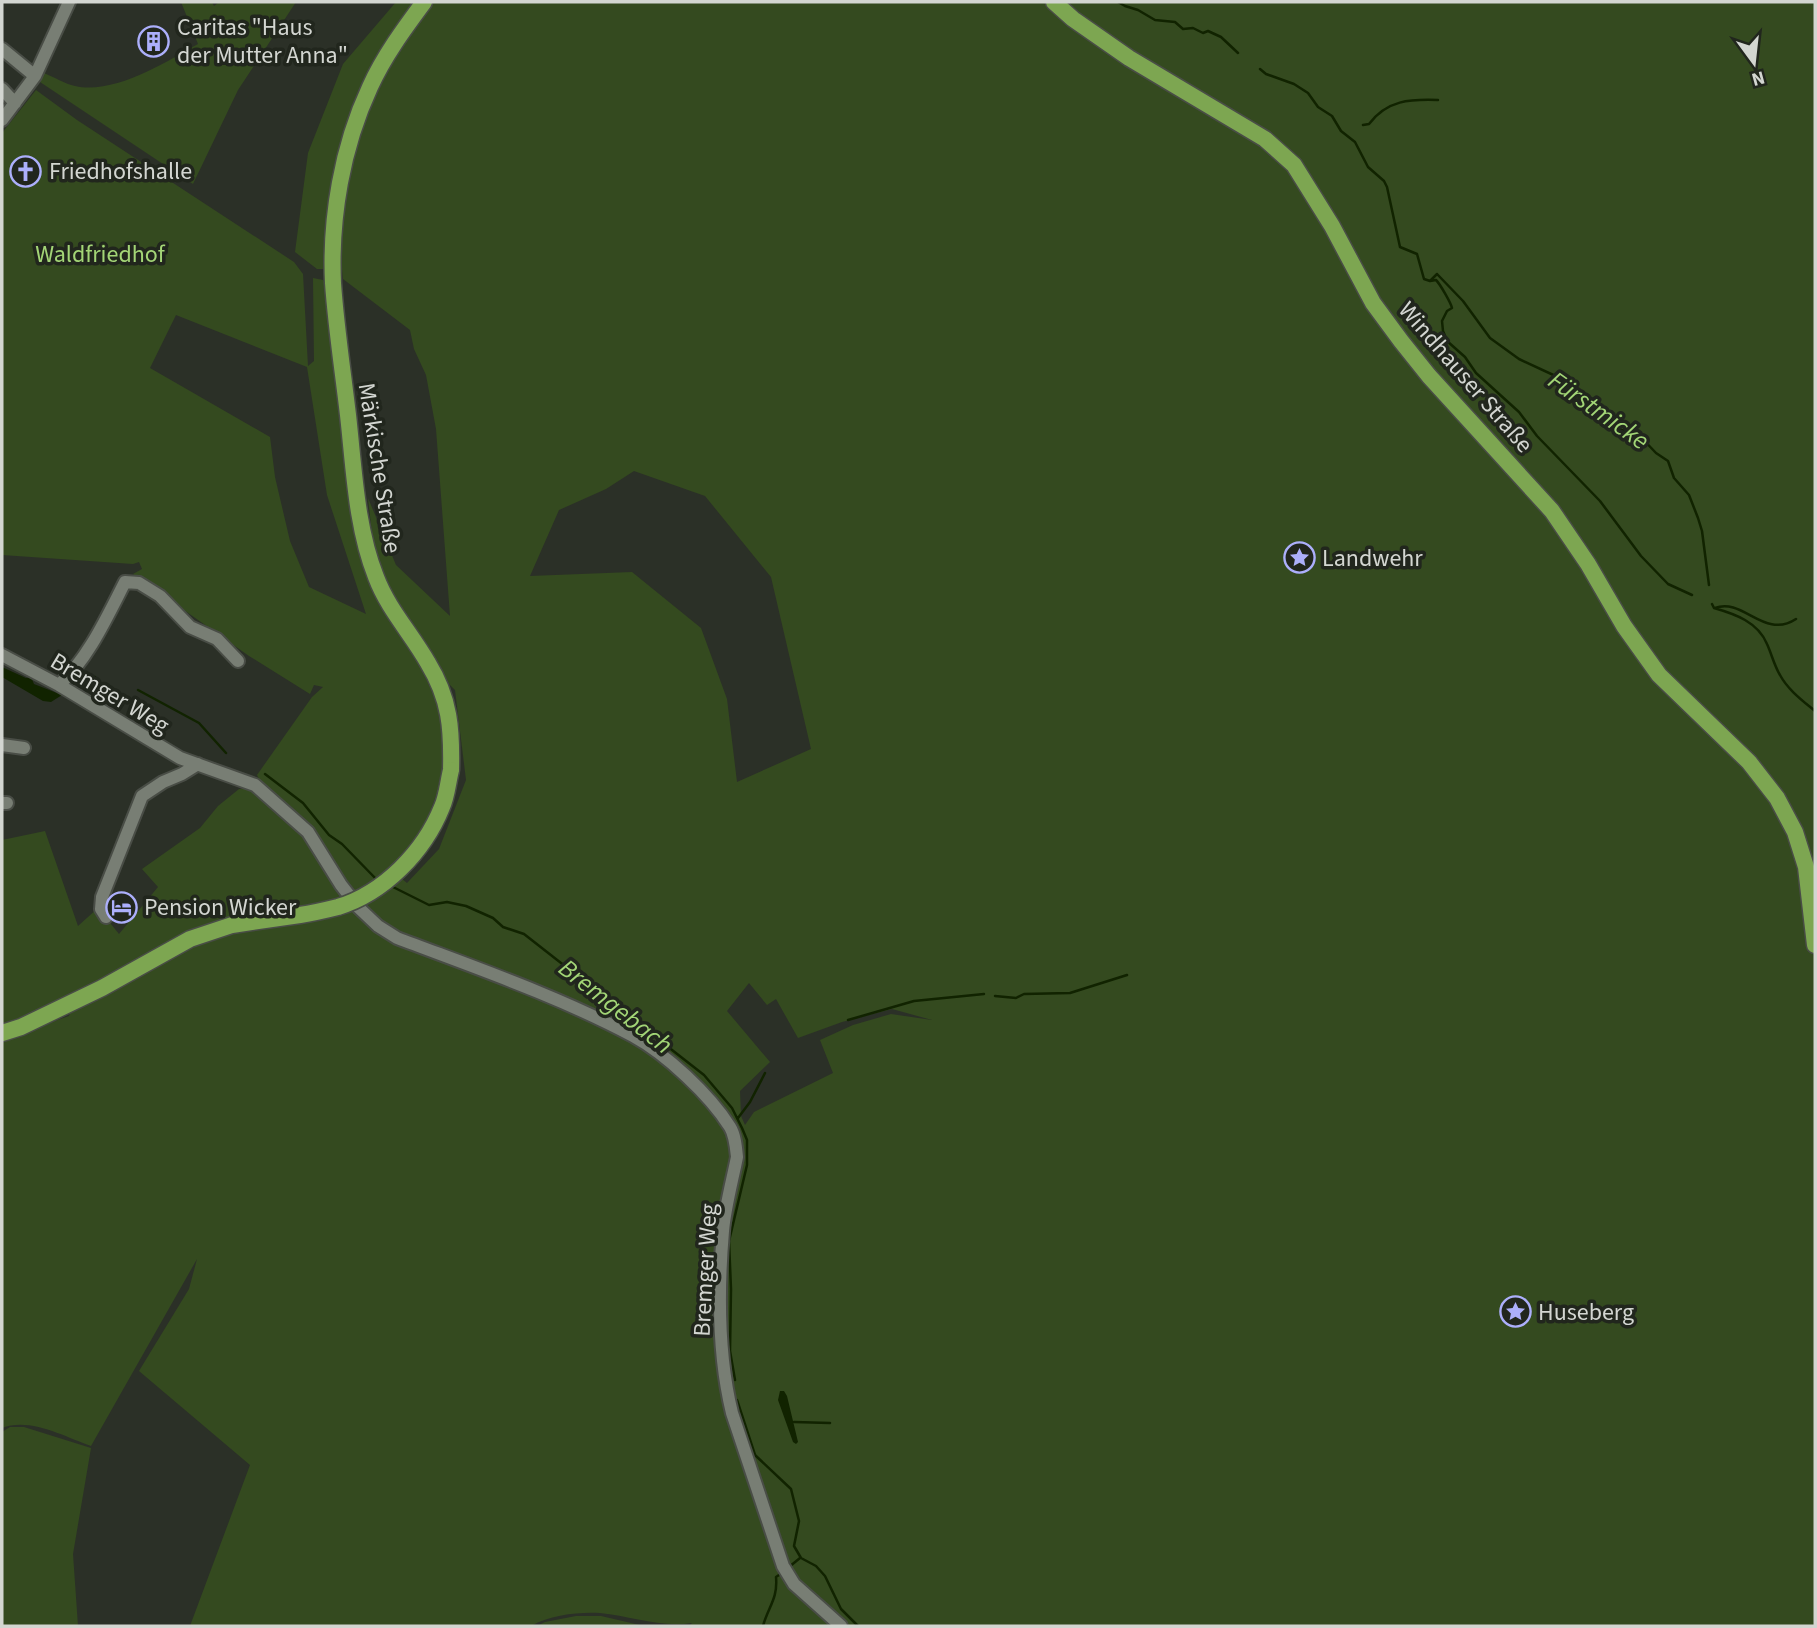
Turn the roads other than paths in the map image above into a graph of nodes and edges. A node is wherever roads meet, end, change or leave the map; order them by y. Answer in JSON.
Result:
{"nodes":[{"id":1,"x":424,"y":2,"type":"edge"},
{"id":2,"x":1054,"y":2,"type":"edge"},
{"id":3,"x":66,"y":4,"type":"edge"},
{"id":4,"x":2,"y":48,"type":"edge"},
{"id":5,"x":35,"y":76,"type":"junction"},
{"id":6,"x":2,"y":89,"type":"edge"},
{"id":7,"x":15,"y":103,"type":"junction"},
{"id":8,"x":2,"y":120,"type":"edge"},
{"id":9,"x":2,"y":655,"type":"edge"},
{"id":10,"x":238,"y":661,"type":"dead end"},
{"id":11,"x":63,"y":688,"type":"junction"},
{"id":12,"x":2,"y":745,"type":"edge"},
{"id":13,"x":24,"y":747,"type":"dead end"},
{"id":14,"x":198,"y":764,"type":"junction"},
{"id":15,"x":113,"y":907,"type":"dead end"},
{"id":16,"x":1815,"y":945,"type":"edge"},
{"id":17,"x":2,"y":1033,"type":"edge"},
{"id":18,"x":841,"y":1626,"type":"edge"}],
"edges":[{"from":1,"to":17,"type":"main road","name":"Märkische Straße","bridge":true},
{"from":2,"to":16,"type":"main road","name":"Windhauser Straße"},
{"from":3,"to":5,"type":"street"},
{"from":4,"to":5,"type":"street"},
{"from":5,"to":7,"type":"street"},
{"from":6,"to":7,"type":"street"},
{"from":7,"to":8,"type":"street"},
{"from":9,"to":11,"type":"street","name":"Bremger Weg"},
{"from":10,"to":11,"type":"street"},
{"from":11,"to":14,"type":"street","name":"Bremger Weg"},
{"from":12,"to":13,"type":"street"},
{"from":14,"to":15,"type":"street"},
{"from":14,"to":18,"type":"street","name":"Bremger Weg"}]}
